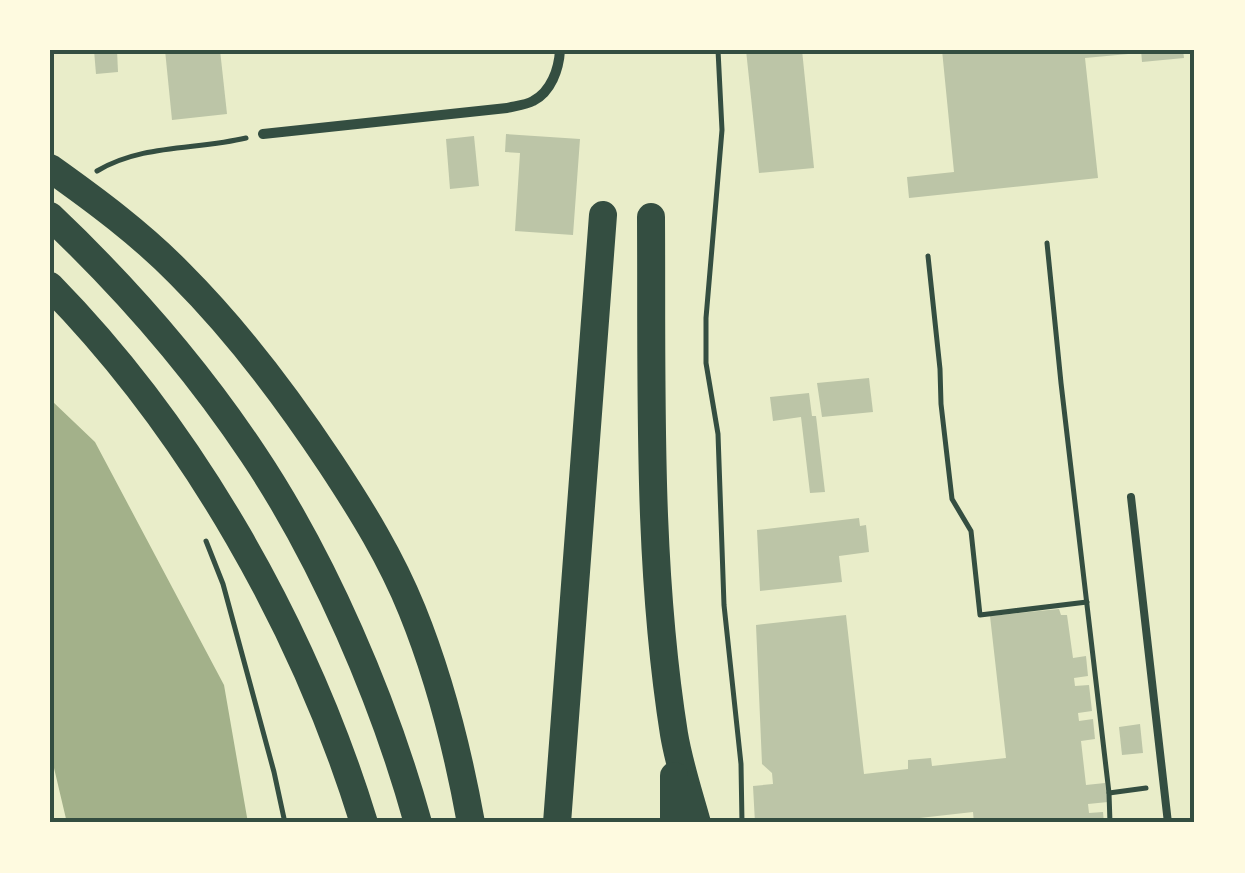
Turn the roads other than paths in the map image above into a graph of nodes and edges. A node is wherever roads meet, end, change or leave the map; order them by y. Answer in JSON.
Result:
{"nodes":[{"id":1,"x":560,"y":50,"type":"edge"},
{"id":2,"x":264,"y":134,"type":"dead end"},
{"id":3,"x":50,"y":168,"type":"edge"},
{"id":4,"x":603,"y":215,"type":"dead end"},
{"id":5,"x":50,"y":216,"type":"edge"},
{"id":6,"x":651,"y":218,"type":"dead end"},
{"id":7,"x":50,"y":286,"type":"edge"},
{"id":8,"x":1131,"y":497,"type":"dead end"},
{"id":9,"x":675,"y":740,"type":"junction"},
{"id":10,"x":364,"y":823,"type":"edge"},
{"id":11,"x":418,"y":823,"type":"edge"},
{"id":12,"x":471,"y":823,"type":"edge"},
{"id":13,"x":558,"y":823,"type":"edge"},
{"id":14,"x":674,"y":823,"type":"edge"},
{"id":15,"x":697,"y":823,"type":"edge"},
{"id":16,"x":1168,"y":823,"type":"edge"}],
"edges":[{"from":1,"to":2,"type":"street"},
{"from":3,"to":12,"type":"highway"},
{"from":4,"to":13,"type":"highway"},
{"from":5,"to":11,"type":"highway"},
{"from":6,"to":9,"type":"highway"},
{"from":7,"to":10,"type":"highway"},
{"from":8,"to":16,"type":"lane"},
{"from":9,"to":14,"type":"highway"},
{"from":9,"to":15,"type":"highway"}]}
